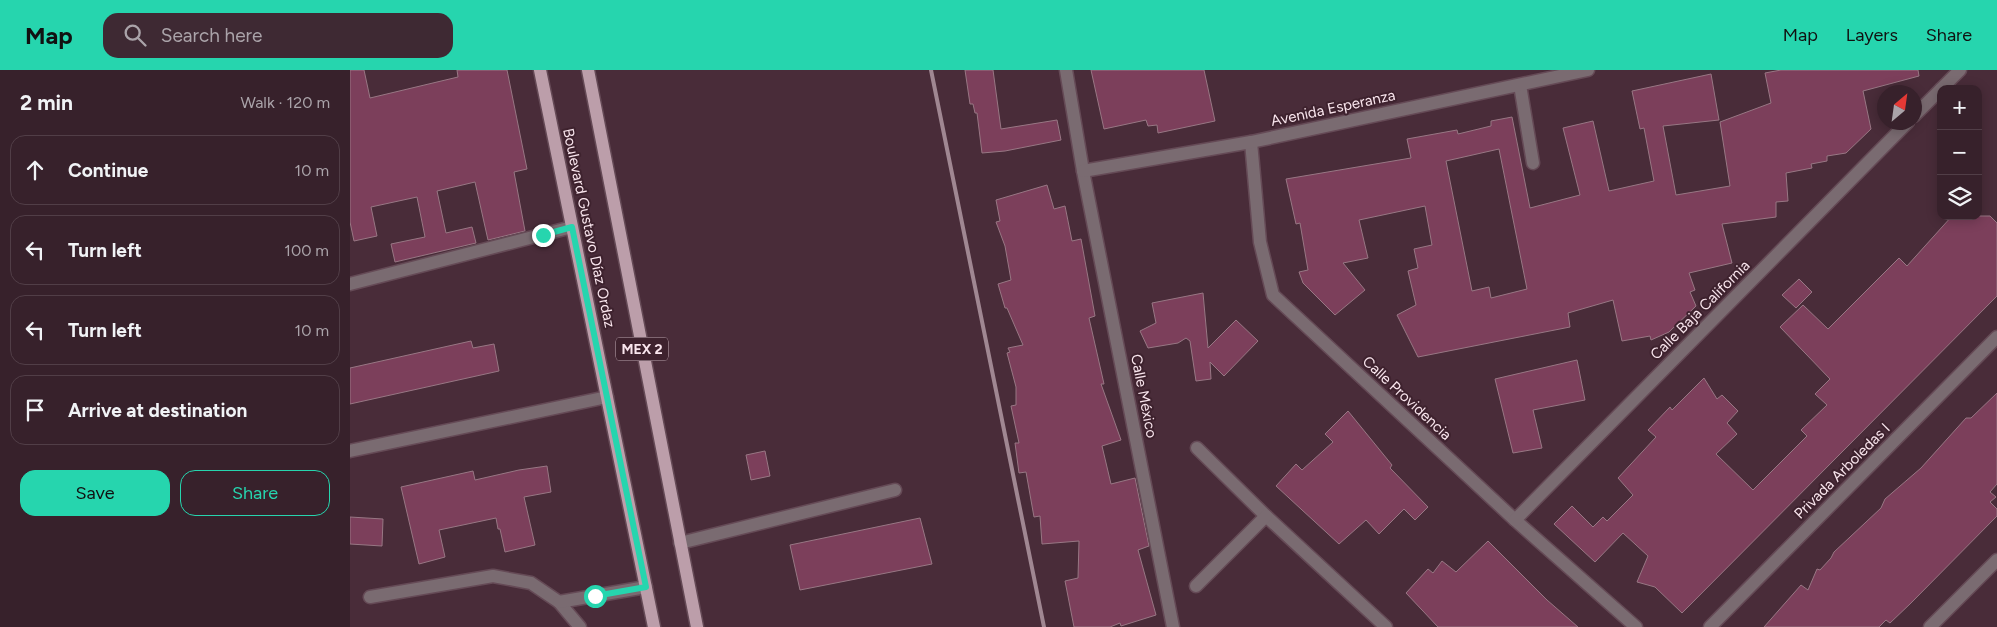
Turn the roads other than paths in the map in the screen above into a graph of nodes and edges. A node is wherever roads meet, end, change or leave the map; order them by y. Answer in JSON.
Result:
{"nodes":[{"id":1,"x":540,"y":70,"type":"edge"},
{"id":2,"x":588,"y":70,"type":"edge"},
{"id":3,"x":1066,"y":70,"type":"edge"},
{"id":4,"x":1588,"y":70,"type":"edge"},
{"id":5,"x":1960,"y":70,"type":"edge"},
{"id":6,"x":1520,"y":85,"type":"junction"},
{"id":7,"x":1945,"y":85,"type":"edge"},
{"id":8,"x":1937,"y":93,"type":"edge"},
{"id":9,"x":1922,"y":108,"type":"edge"},
{"id":10,"x":1900,"y":130,"type":"edge"},
{"id":11,"x":1251,"y":142,"type":"junction"},
{"id":12,"x":1533,"y":163,"type":"dead end"},
{"id":13,"x":1083,"y":171,"type":"junction"},
{"id":14,"x":572,"y":227,"type":"junction"},
{"id":15,"x":350,"y":284,"type":"edge"},
{"id":16,"x":1997,"y":337,"type":"edge"},
{"id":17,"x":607,"y":398,"type":"junction"},
{"id":18,"x":1197,"y":448,"type":"dead end"},
{"id":19,"x":350,"y":451,"type":"edge"},
{"id":20,"x":895,"y":490,"type":"dead end"},
{"id":21,"x":1266,"y":516,"type":"junction"},
{"id":22,"x":1515,"y":520,"type":"junction"},
{"id":23,"x":680,"y":543,"type":"junction"},
{"id":24,"x":1997,"y":560,"type":"edge"},
{"id":25,"x":1196,"y":586,"type":"dead end"},
{"id":26,"x":646,"y":587,"type":"junction"},
{"id":27,"x":370,"y":597,"type":"dead end"},
{"id":28,"x":559,"y":602,"type":"junction"},
{"id":29,"x":580,"y":627,"type":"edge"},
{"id":30,"x":654,"y":627,"type":"edge"},
{"id":31,"x":697,"y":627,"type":"edge"},
{"id":32,"x":1173,"y":627,"type":"edge"},
{"id":33,"x":1386,"y":627,"type":"edge"},
{"id":34,"x":1636,"y":627,"type":"edge"},
{"id":35,"x":1710,"y":627,"type":"edge"},
{"id":36,"x":1930,"y":627,"type":"edge"}],
"edges":[{"from":1,"to":14,"type":"main road","name":"Boulevard Gustavo Díaz Ordaz","number":"MEX 2"},
{"from":2,"to":23,"type":"main road","name":"Boulevard Gustavo Díaz Ordaz","number":"MEX 2"},
{"from":3,"to":13,"type":"street","name":"Calle México"},
{"from":4,"to":6,"type":"street","name":"Avenida Esperanza"},
{"from":5,"to":7,"type":"street"},
{"from":6,"to":11,"type":"street","name":"Avenida Esperanza"},
{"from":6,"to":12,"type":"street"},
{"from":8,"to":9,"type":"street"},
{"from":10,"to":22,"type":"street","name":"Calle Baja California"},
{"from":11,"to":13,"type":"street","name":"Avenida Esperanza"},
{"from":11,"to":22,"type":"street","name":"Calle Providencia"},
{"from":13,"to":32,"type":"street","name":"Calle México"},
{"from":14,"to":15,"type":"street"},
{"from":14,"to":17,"type":"main road","name":"Boulevard Gustavo Díaz Ordaz","number":"MEX 2"},
{"from":16,"to":35,"type":"street","name":"Privada Arboledas I"},
{"from":17,"to":19,"type":"street"},
{"from":17,"to":26,"type":"main road","name":"Boulevard Gustavo Díaz Ordaz","number":"MEX 2"},
{"from":18,"to":21,"type":"street"},
{"from":20,"to":23,"type":"street"},
{"from":21,"to":25,"type":"street"},
{"from":21,"to":33,"type":"street"},
{"from":22,"to":34,"type":"street","name":"Calle Providencia"},
{"from":23,"to":31,"type":"main road","name":"Boulevard Gustavo Díaz Ordaz","number":"MEX 2"},
{"from":24,"to":36,"type":"street"},
{"from":26,"to":28,"type":"street"},
{"from":26,"to":30,"type":"main road","name":"Boulevard Gustavo Díaz Ordaz","number":"MEX 2"},
{"from":27,"to":28,"type":"street"},
{"from":28,"to":29,"type":"street"}]}
